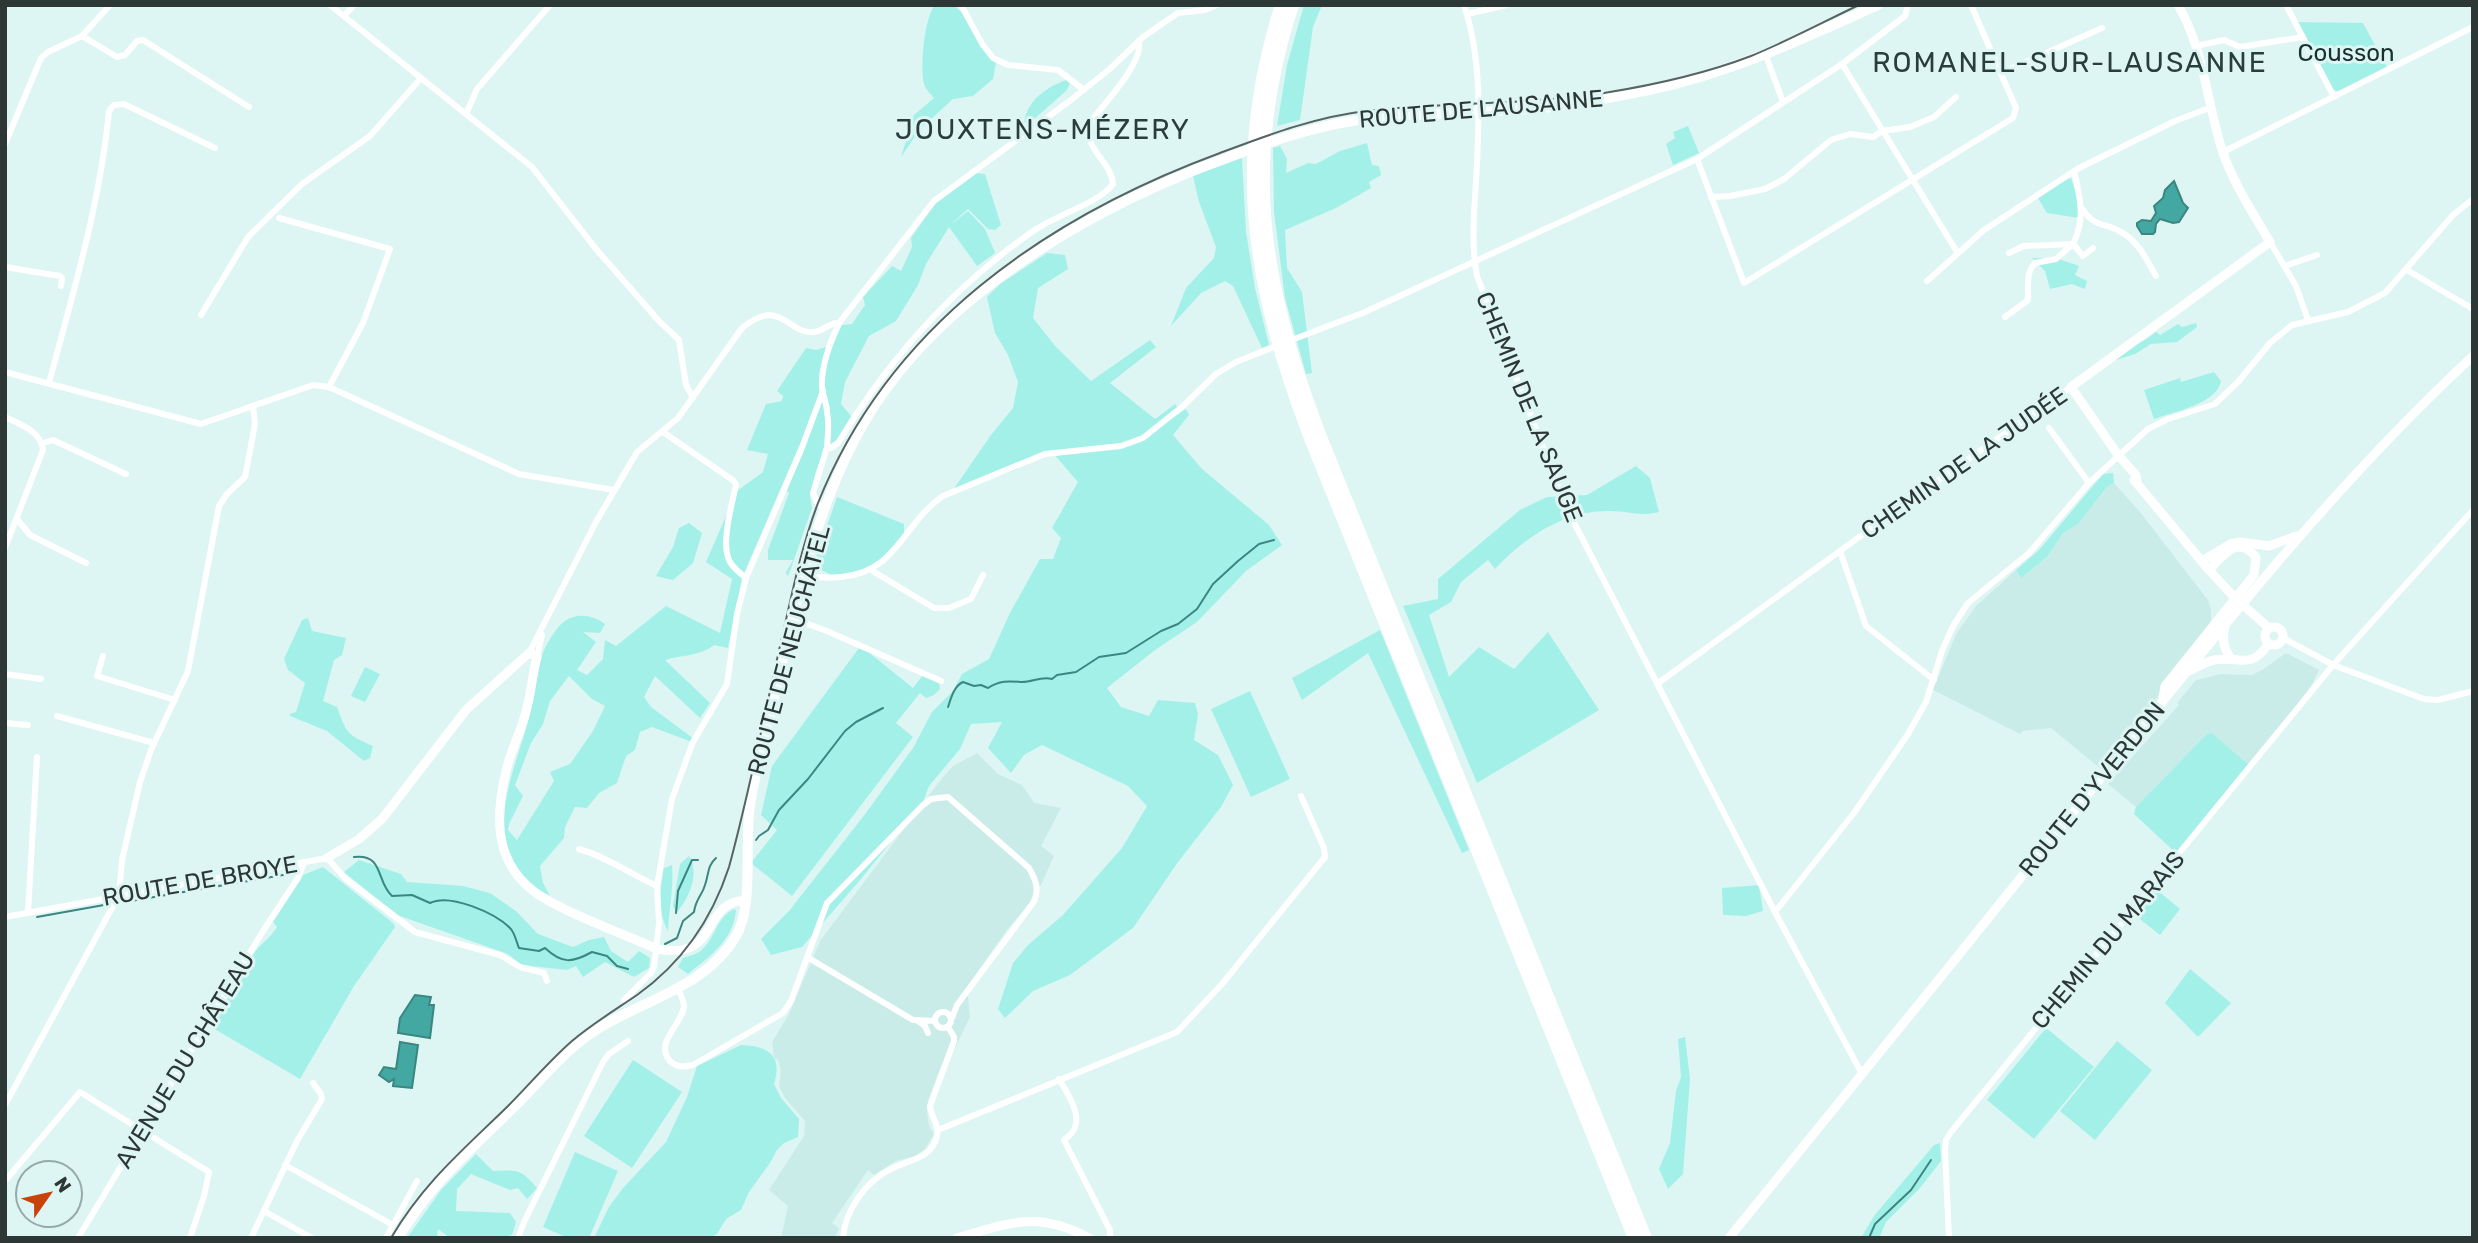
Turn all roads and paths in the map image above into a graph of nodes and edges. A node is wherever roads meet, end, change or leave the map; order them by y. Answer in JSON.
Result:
{"nodes":[{"id":1,"x":110,"y":5,"type":"edge"},
{"id":2,"x":330,"y":5,"type":"edge"},
{"id":3,"x":354,"y":5,"type":"edge"},
{"id":4,"x":550,"y":5,"type":"edge"},
{"id":5,"x":961,"y":5,"type":"edge"},
{"id":6,"x":1217,"y":5,"type":"edge"},
{"id":7,"x":1281,"y":5,"type":"edge"},
{"id":8,"x":1293,"y":5,"type":"edge"},
{"id":9,"x":1464,"y":5,"type":"edge"},
{"id":10,"x":1507,"y":5,"type":"edge"},
{"id":11,"x":1878,"y":5,"type":"edge"},
{"id":12,"x":1908,"y":5,"type":"edge"},
{"id":13,"x":1971,"y":5,"type":"edge"},
{"id":14,"x":2178,"y":5,"type":"edge"},
{"id":15,"x":2286,"y":5,"type":"edge"},
{"id":16,"x":1467,"y":14,"type":"junction"},
{"id":17,"x":344,"y":16,"type":"junction"},
{"id":18,"x":2473,"y":27,"type":"edge"},
{"id":19,"x":2102,"y":28,"type":"dead end"},
{"id":20,"x":82,"y":36,"type":"junction"},
{"id":21,"x":2303,"y":37,"type":"junction"},
{"id":22,"x":1139,"y":42,"type":"junction"},
{"id":23,"x":2196,"y":46,"type":"junction"},
{"id":24,"x":1766,"y":56,"type":"junction"},
{"id":25,"x":1842,"y":64,"type":"junction"},
{"id":26,"x":2001,"y":73,"type":"junction"},
{"id":27,"x":421,"y":78,"type":"junction"},
{"id":28,"x":1084,"y":90,"type":"junction"},
{"id":29,"x":1956,"y":97,"type":"dead end"},
{"id":30,"x":2334,"y":97,"type":"junction"},
{"id":31,"x":1783,"y":102,"type":"junction"},
{"id":32,"x":249,"y":107,"type":"dead end"},
{"id":33,"x":2212,"y":107,"type":"junction"},
{"id":34,"x":1480,"y":112,"type":"junction"},
{"id":35,"x":466,"y":114,"type":"junction"},
{"id":36,"x":1882,"y":131,"type":"junction"},
{"id":37,"x":1279,"y":139,"type":"joint"},
{"id":38,"x":5,"y":144,"type":"edge"},
{"id":39,"x":215,"y":148,"type":"dead end"},
{"id":40,"x":2223,"y":152,"type":"junction"},
{"id":41,"x":1698,"y":159,"type":"junction"},
{"id":42,"x":2074,"y":171,"type":"junction"},
{"id":43,"x":1913,"y":178,"type":"junction"},
{"id":44,"x":1711,"y":197,"type":"junction"},
{"id":45,"x":2473,"y":199,"type":"edge"},
{"id":46,"x":2082,"y":210,"type":"junction"},
{"id":47,"x":279,"y":218,"type":"dead end"},
{"id":48,"x":2270,"y":242,"type":"junction"},
{"id":49,"x":2073,"y":244,"type":"junction"},
{"id":50,"x":2094,"y":248,"type":"dead end"},
{"id":51,"x":1957,"y":252,"type":"junction"},
{"id":52,"x":2009,"y":253,"type":"dead end"},
{"id":53,"x":2317,"y":255,"type":"dead end"},
{"id":54,"x":1474,"y":262,"type":"junction"},
{"id":55,"x":2285,"y":266,"type":"junction"},
{"id":56,"x":5,"y":267,"type":"edge"},
{"id":57,"x":2407,"y":270,"type":"junction"},
{"id":58,"x":2156,"y":276,"type":"dead end"},
{"id":59,"x":1927,"y":281,"type":"dead end"},
{"id":60,"x":61,"y":286,"type":"dead end"},
{"id":61,"x":2473,"y":309,"type":"edge"},
{"id":62,"x":201,"y":315,"type":"dead end"},
{"id":63,"x":2005,"y":317,"type":"dead end"},
{"id":64,"x":2308,"y":320,"type":"junction"},
{"id":65,"x":839,"y":323,"type":"junction"},
{"id":66,"x":2473,"y":356,"type":"edge"},
{"id":67,"x":5,"y":372,"type":"edge"},
{"id":68,"x":49,"y":383,"type":"junction"},
{"id":69,"x":329,"y":387,"type":"junction"},
{"id":70,"x":2071,"y":387,"type":"junction"},
{"id":71,"x":823,"y":391,"type":"junction"},
{"id":72,"x":693,"y":398,"type":"junction"},
{"id":73,"x":253,"y":406,"type":"junction"},
{"id":74,"x":816,"y":412,"type":"junction"},
{"id":75,"x":5,"y":417,"type":"edge"},
{"id":76,"x":829,"y":418,"type":"junction"},
{"id":77,"x":2049,"y":428,"type":"dead end"},
{"id":78,"x":663,"y":432,"type":"junction"},
{"id":79,"x":43,"y":443,"type":"junction"},
{"id":80,"x":827,"y":447,"type":"junction"},
{"id":81,"x":2118,"y":455,"type":"junction"},
{"id":82,"x":126,"y":474,"type":"dead end"},
{"id":83,"x":2089,"y":483,"type":"junction"},
{"id":84,"x":614,"y":490,"type":"junction"},
{"id":85,"x":826,"y":508,"type":"junction"},
{"id":86,"x":2473,"y":510,"type":"edge"},
{"id":87,"x":17,"y":519,"type":"junction"},
{"id":88,"x":8,"y":529,"type":"edge"},
{"id":89,"x":2301,"y":534,"type":"junction"},
{"id":90,"x":5,"y":548,"type":"edge"},
{"id":91,"x":1840,"y":551,"type":"junction"},
{"id":92,"x":2202,"y":561,"type":"junction"},
{"id":93,"x":86,"y":563,"type":"dead end"},
{"id":94,"x":871,"y":570,"type":"junction"},
{"id":95,"x":2209,"y":570,"type":"junction"},
{"id":96,"x":803,"y":575,"type":"junction"},
{"id":97,"x":983,"y":575,"type":"dead end"},
{"id":98,"x":746,"y":578,"type":"junction"},
{"id":99,"x":792,"y":618,"type":"junction"},
{"id":100,"x":2226,"y":621,"type":"junction"},
{"id":101,"x":2269,"y":628,"type":"junction"},
{"id":102,"x":2283,"y":638,"type":"junction"},
{"id":103,"x":2268,"y":643,"type":"junction"},
{"id":104,"x":533,"y":655,"type":"junction"},
{"id":105,"x":103,"y":656,"type":"dead end"},
{"id":106,"x":2231,"y":659,"type":"junction"},
{"id":107,"x":2333,"y":665,"type":"junction"},
{"id":108,"x":5,"y":674,"type":"edge"},
{"id":109,"x":2184,"y":674,"type":"junction"},
{"id":110,"x":41,"y":679,"type":"dead end"},
{"id":111,"x":1934,"y":680,"type":"junction"},
{"id":112,"x":941,"y":681,"type":"dead end"},
{"id":113,"x":1657,"y":684,"type":"junction"},
{"id":114,"x":2473,"y":691,"type":"edge"},
{"id":115,"x":175,"y":700,"type":"junction"},
{"id":116,"x":2162,"y":701,"type":"junction"},
{"id":117,"x":57,"y":716,"type":"dead end"},
{"id":118,"x":5,"y":723,"type":"edge"},
{"id":119,"x":28,"y":725,"type":"dead end"},
{"id":120,"x":154,"y":743,"type":"junction"},
{"id":121,"x":37,"y":757,"type":"dead end"},
{"id":122,"x":1301,"y":796,"type":"dead end"},
{"id":123,"x":579,"y":849,"type":"dead end"},
{"id":124,"x":327,"y":858,"type":"junction"},
{"id":125,"x":304,"y":862,"type":"junction"},
{"id":126,"x":290,"y":865,"type":"junction"},
{"id":127,"x":293,"y":884,"type":"junction"},
{"id":128,"x":657,"y":886,"type":"junction"},
{"id":129,"x":119,"y":895,"type":"junction"},
{"id":130,"x":746,"y":900,"type":"junction"},
{"id":131,"x":28,"y":912,"type":"junction"},
{"id":132,"x":1775,"y":912,"type":"junction"},
{"id":133,"x":5,"y":917,"type":"edge"},
{"id":134,"x":657,"y":949,"type":"junction"},
{"id":135,"x":807,"y":957,"type":"junction"},
{"id":136,"x":547,"y":981,"type":"dead end"},
{"id":137,"x":678,"y":989,"type":"junction"},
{"id":138,"x":624,"y":1000,"type":"dead end"},
{"id":139,"x":951,"y":1018,"type":"junction"},
{"id":140,"x":918,"y":1021,"type":"junction"},
{"id":141,"x":935,"y":1021,"type":"junction"},
{"id":142,"x":948,"y":1027,"type":"junction"},
{"id":143,"x":928,"y":1033,"type":"dead end"},
{"id":144,"x":628,"y":1041,"type":"dead end"},
{"id":145,"x":1862,"y":1074,"type":"junction"},
{"id":146,"x":1059,"y":1079,"type":"junction"},
{"id":147,"x":313,"y":1083,"type":"dead end"},
{"id":148,"x":5,"y":1105,"type":"edge"},
{"id":149,"x":938,"y":1130,"type":"junction"},
{"id":150,"x":142,"y":1131,"type":"junction"},
{"id":151,"x":285,"y":1165,"type":"junction"},
{"id":152,"x":5,"y":1181,"type":"edge"},
{"id":153,"x":417,"y":1181,"type":"dead end"},
{"id":154,"x":264,"y":1211,"type":"junction"},
{"id":155,"x":393,"y":1225,"type":"junction"},
{"id":156,"x":78,"y":1238,"type":"edge"},
{"id":157,"x":190,"y":1238,"type":"edge"},
{"id":158,"x":251,"y":1238,"type":"edge"},
{"id":159,"x":312,"y":1238,"type":"edge"},
{"id":160,"x":386,"y":1238,"type":"edge"},
{"id":161,"x":398,"y":1238,"type":"edge"},
{"id":162,"x":518,"y":1238,"type":"edge"},
{"id":163,"x":843,"y":1238,"type":"edge"},
{"id":164,"x":957,"y":1238,"type":"edge"},
{"id":165,"x":1090,"y":1238,"type":"edge"},
{"id":166,"x":1110,"y":1238,"type":"edge"},
{"id":167,"x":1634,"y":1238,"type":"edge"},
{"id":168,"x":1646,"y":1238,"type":"edge"},
{"id":169,"x":1729,"y":1238,"type":"edge"},
{"id":170,"x":1948,"y":1238,"type":"edge"}],
"edges":[{"from":1,"to":20,"type":"street"},
{"from":2,"to":17,"type":"street"},
{"from":3,"to":17,"type":"street"},
{"from":4,"to":35,"type":"street"},
{"from":5,"to":28,"type":"street"},
{"from":6,"to":22,"type":"street"},
{"from":7,"to":167,"type":"highway"},
{"from":8,"to":168,"type":"highway"},
{"from":9,"to":16,"type":"street","name":"CHEMIN DE LA SAUGE"},
{"from":10,"to":16,"type":"street"},
{"from":11,"to":24,"type":"main road","name":"ROUTE DE LAUSANNE"},
{"from":12,"to":25,"type":"street"},
{"from":13,"to":26,"type":"street"},
{"from":14,"to":23,"type":"street"},
{"from":15,"to":21,"type":"street"},
{"from":16,"to":34,"type":"street","name":"CHEMIN DE LA SAUGE"},
{"from":17,"to":27,"type":"street"},
{"from":18,"to":30,"type":"street"},
{"from":19,"to":26,"type":"street"},
{"from":20,"to":32,"type":"street"},
{"from":20,"to":38,"type":"street"},
{"from":21,"to":23,"type":"street"},
{"from":21,"to":30,"type":"street"},
{"from":22,"to":28,"type":"street"},
{"from":22,"to":80,"type":"street"},
{"from":23,"to":33,"type":"street"},
{"from":24,"to":31,"type":"street"},
{"from":24,"to":34,"type":"main road","name":"ROUTE DE LAUSANNE"},
{"from":25,"to":31,"type":"street"},
{"from":25,"to":36,"type":"street"},
{"from":26,"to":43,"type":"street"},
{"from":27,"to":35,"type":"street"},
{"from":27,"to":62,"type":"street"},
{"from":28,"to":65,"type":"street"},
{"from":29,"to":36,"type":"street"},
{"from":30,"to":40,"type":"street"},
{"from":31,"to":41,"type":"street"},
{"from":33,"to":40,"type":"street"},
{"from":33,"to":42,"type":"street"},
{"from":34,"to":37,"type":"main road","name":"ROUTE DE LAUSANNE"},
{"from":34,"to":54,"type":"street","name":"CHEMIN DE LA SAUGE"},
{"from":35,"to":72,"type":"street"},
{"from":36,"to":43,"type":"street"},
{"from":36,"to":44,"type":"street"},
{"from":37,"to":85,"type":"main road","name":"ROUTE DE NEUCHÂTEL"},
{"from":39,"to":68,"type":"street"},
{"from":40,"to":48,"type":"street"},
{"from":41,"to":44,"type":"street"},
{"from":41,"to":54,"type":"street"},
{"from":42,"to":46,"type":"street"},
{"from":42,"to":51,"type":"street"},
{"from":43,"to":44,"type":"street"},
{"from":43,"to":51,"type":"street"},
{"from":45,"to":57,"type":"street"},
{"from":46,"to":49,"type":"street"},
{"from":46,"to":58,"type":"street"},
{"from":47,"to":69,"type":"street"},
{"from":48,"to":55,"type":"street"},
{"from":48,"to":70,"type":"street","name":"CHEMIN DE LA JUDÉE"},
{"from":49,"to":50,"type":"street"},
{"from":49,"to":52,"type":"street"},
{"from":49,"to":63,"type":"street"},
{"from":51,"to":59,"type":"street"},
{"from":53,"to":55,"type":"street"},
{"from":54,"to":94,"type":"street"},
{"from":54,"to":113,"type":"street","name":"CHEMIN DE LA SAUGE"},
{"from":55,"to":64,"type":"street"},
{"from":56,"to":60,"type":"street"},
{"from":57,"to":61,"type":"street"},
{"from":57,"to":64,"type":"street"},
{"from":64,"to":81,"type":"street"},
{"from":65,"to":71,"type":"street"},
{"from":65,"to":72,"type":"street"},
{"from":66,"to":89,"type":"street","name":"ROUTE D'YVERDON"},
{"from":67,"to":68,"type":"street"},
{"from":68,"to":73,"type":"street"},
{"from":69,"to":73,"type":"street"},
{"from":69,"to":84,"type":"street"},
{"from":70,"to":81,"type":"street"},
{"from":70,"to":91,"type":"street","name":"CHEMIN DE LA JUDÉE"},
{"from":71,"to":74,"type":"street"},
{"from":71,"to":76,"type":"street"},
{"from":72,"to":78,"type":"street"},
{"from":73,"to":115,"type":"street"},
{"from":74,"to":76,"type":"street"},
{"from":74,"to":98,"type":"street"},
{"from":75,"to":79,"type":"street"},
{"from":76,"to":80,"type":"street"},
{"from":77,"to":83,"type":"street"},
{"from":78,"to":84,"type":"street"},
{"from":78,"to":98,"type":"street"},
{"from":79,"to":82,"type":"street"},
{"from":79,"to":87,"type":"street"},
{"from":80,"to":85,"type":"street"},
{"from":81,"to":83,"type":"street"},
{"from":81,"to":92,"type":"street"},
{"from":83,"to":111,"type":"street"},
{"from":84,"to":104,"type":"street"},
{"from":85,"to":96,"type":"main road","name":"ROUTE DE NEUCHÂTEL"},
{"from":86,"to":107,"type":"street","name":"CHEMIN DU MARAIS"},
{"from":87,"to":88,"type":"street"},
{"from":87,"to":93,"type":"street"},
{"from":88,"to":90,"type":"street"},
{"from":89,"to":92,"type":"street"},
{"from":89,"to":100,"type":"street","name":"ROUTE D'YVERDON"},
{"from":91,"to":111,"type":"street"},
{"from":91,"to":113,"type":"street","name":"CHEMIN DE LA JUDÉE"},
{"from":92,"to":95,"type":"street"},
{"from":94,"to":96,"type":"street"},
{"from":94,"to":97,"type":"street"},
{"from":95,"to":101,"type":"street"},
{"from":95,"to":116,"type":"street"},
{"from":96,"to":99,"type":"main road","name":"ROUTE DE NEUCHÂTEL"},
{"from":98,"to":128,"type":"street"},
{"from":99,"to":112,"type":"street"},
{"from":99,"to":130,"type":"main road","name":"ROUTE DE NEUCHÂTEL"},
{"from":100,"to":106,"type":"street"},
{"from":100,"to":109,"type":"street","name":"ROUTE D'YVERDON"},
{"from":101,"to":102,"type":"street"},
{"from":101,"to":103,"type":"street"},
{"from":102,"to":103,"type":"street"},
{"from":102,"to":107,"type":"street"},
{"from":103,"to":106,"type":"street"},
{"from":104,"to":124,"type":"street","name":"ROUTE DE BROYE"},
{"from":104,"to":134,"type":"street"},
{"from":105,"to":115,"type":"street"},
{"from":106,"to":109,"type":"street"},
{"from":107,"to":114,"type":"street"},
{"from":107,"to":170,"type":"street","name":"CHEMIN DU MARAIS"},
{"from":108,"to":110,"type":"street"},
{"from":109,"to":116,"type":"street","name":"ROUTE D'YVERDON"},
{"from":111,"to":132,"type":"street"},
{"from":113,"to":132,"type":"street","name":"CHEMIN DE LA SAUGE"},
{"from":115,"to":120,"type":"street"},
{"from":116,"to":145,"type":"street","name":"ROUTE D'YVERDON"},
{"from":117,"to":120,"type":"street"},
{"from":118,"to":119,"type":"street"},
{"from":120,"to":129,"type":"street"},
{"from":121,"to":131,"type":"street"},
{"from":122,"to":146,"type":"street"},
{"from":123,"to":128,"type":"street"},
{"from":124,"to":125,"type":"street","name":"ROUTE DE BROYE"},
{"from":124,"to":136,"type":"street"},
{"from":125,"to":126,"type":"street","name":"ROUTE DE BROYE"},
{"from":125,"to":127,"type":"street","name":"AVENUE DU CHÂTEAU"},
{"from":126,"to":127,"type":"street"},
{"from":126,"to":129,"type":"street","name":"ROUTE DE BROYE"},
{"from":127,"to":150,"type":"street","name":"AVENUE DU CHÂTEAU"},
{"from":128,"to":134,"type":"street"},
{"from":129,"to":131,"type":"street","name":"ROUTE DE BROYE"},
{"from":129,"to":148,"type":"street"},
{"from":130,"to":134,"type":"street"},
{"from":130,"to":137,"type":"main road","name":"ROUTE DE NEUCHÂTEL"},
{"from":131,"to":133,"type":"street","name":"ROUTE DE BROYE"},
{"from":132,"to":145,"type":"street","name":"CHEMIN DE LA SAUGE"},
{"from":134,"to":138,"type":"street"},
{"from":135,"to":137,"type":"street"},
{"from":135,"to":139,"type":"street"},
{"from":135,"to":140,"type":"street"},
{"from":137,"to":161,"type":"main road","name":"ROUTE DE NEUCHÂTEL"},
{"from":139,"to":141,"type":"street"},
{"from":139,"to":142,"type":"street"},
{"from":140,"to":141,"type":"street"},
{"from":140,"to":143,"type":"street"},
{"from":141,"to":142,"type":"street"},
{"from":142,"to":149,"type":"street"},
{"from":144,"to":162,"type":"street"},
{"from":145,"to":169,"type":"street","name":"ROUTE D'YVERDON"},
{"from":146,"to":149,"type":"street"},
{"from":146,"to":166,"type":"street"},
{"from":147,"to":151,"type":"street"},
{"from":149,"to":163,"type":"street"},
{"from":150,"to":152,"type":"street"},
{"from":150,"to":156,"type":"street","name":"AVENUE DU CHÂTEAU"},
{"from":150,"to":157,"type":"street"},
{"from":151,"to":154,"type":"street"},
{"from":151,"to":155,"type":"street"},
{"from":153,"to":155,"type":"street"},
{"from":154,"to":158,"type":"street"},
{"from":154,"to":159,"type":"street"},
{"from":155,"to":160,"type":"street"},
{"from":164,"to":165,"type":"street"}]}
